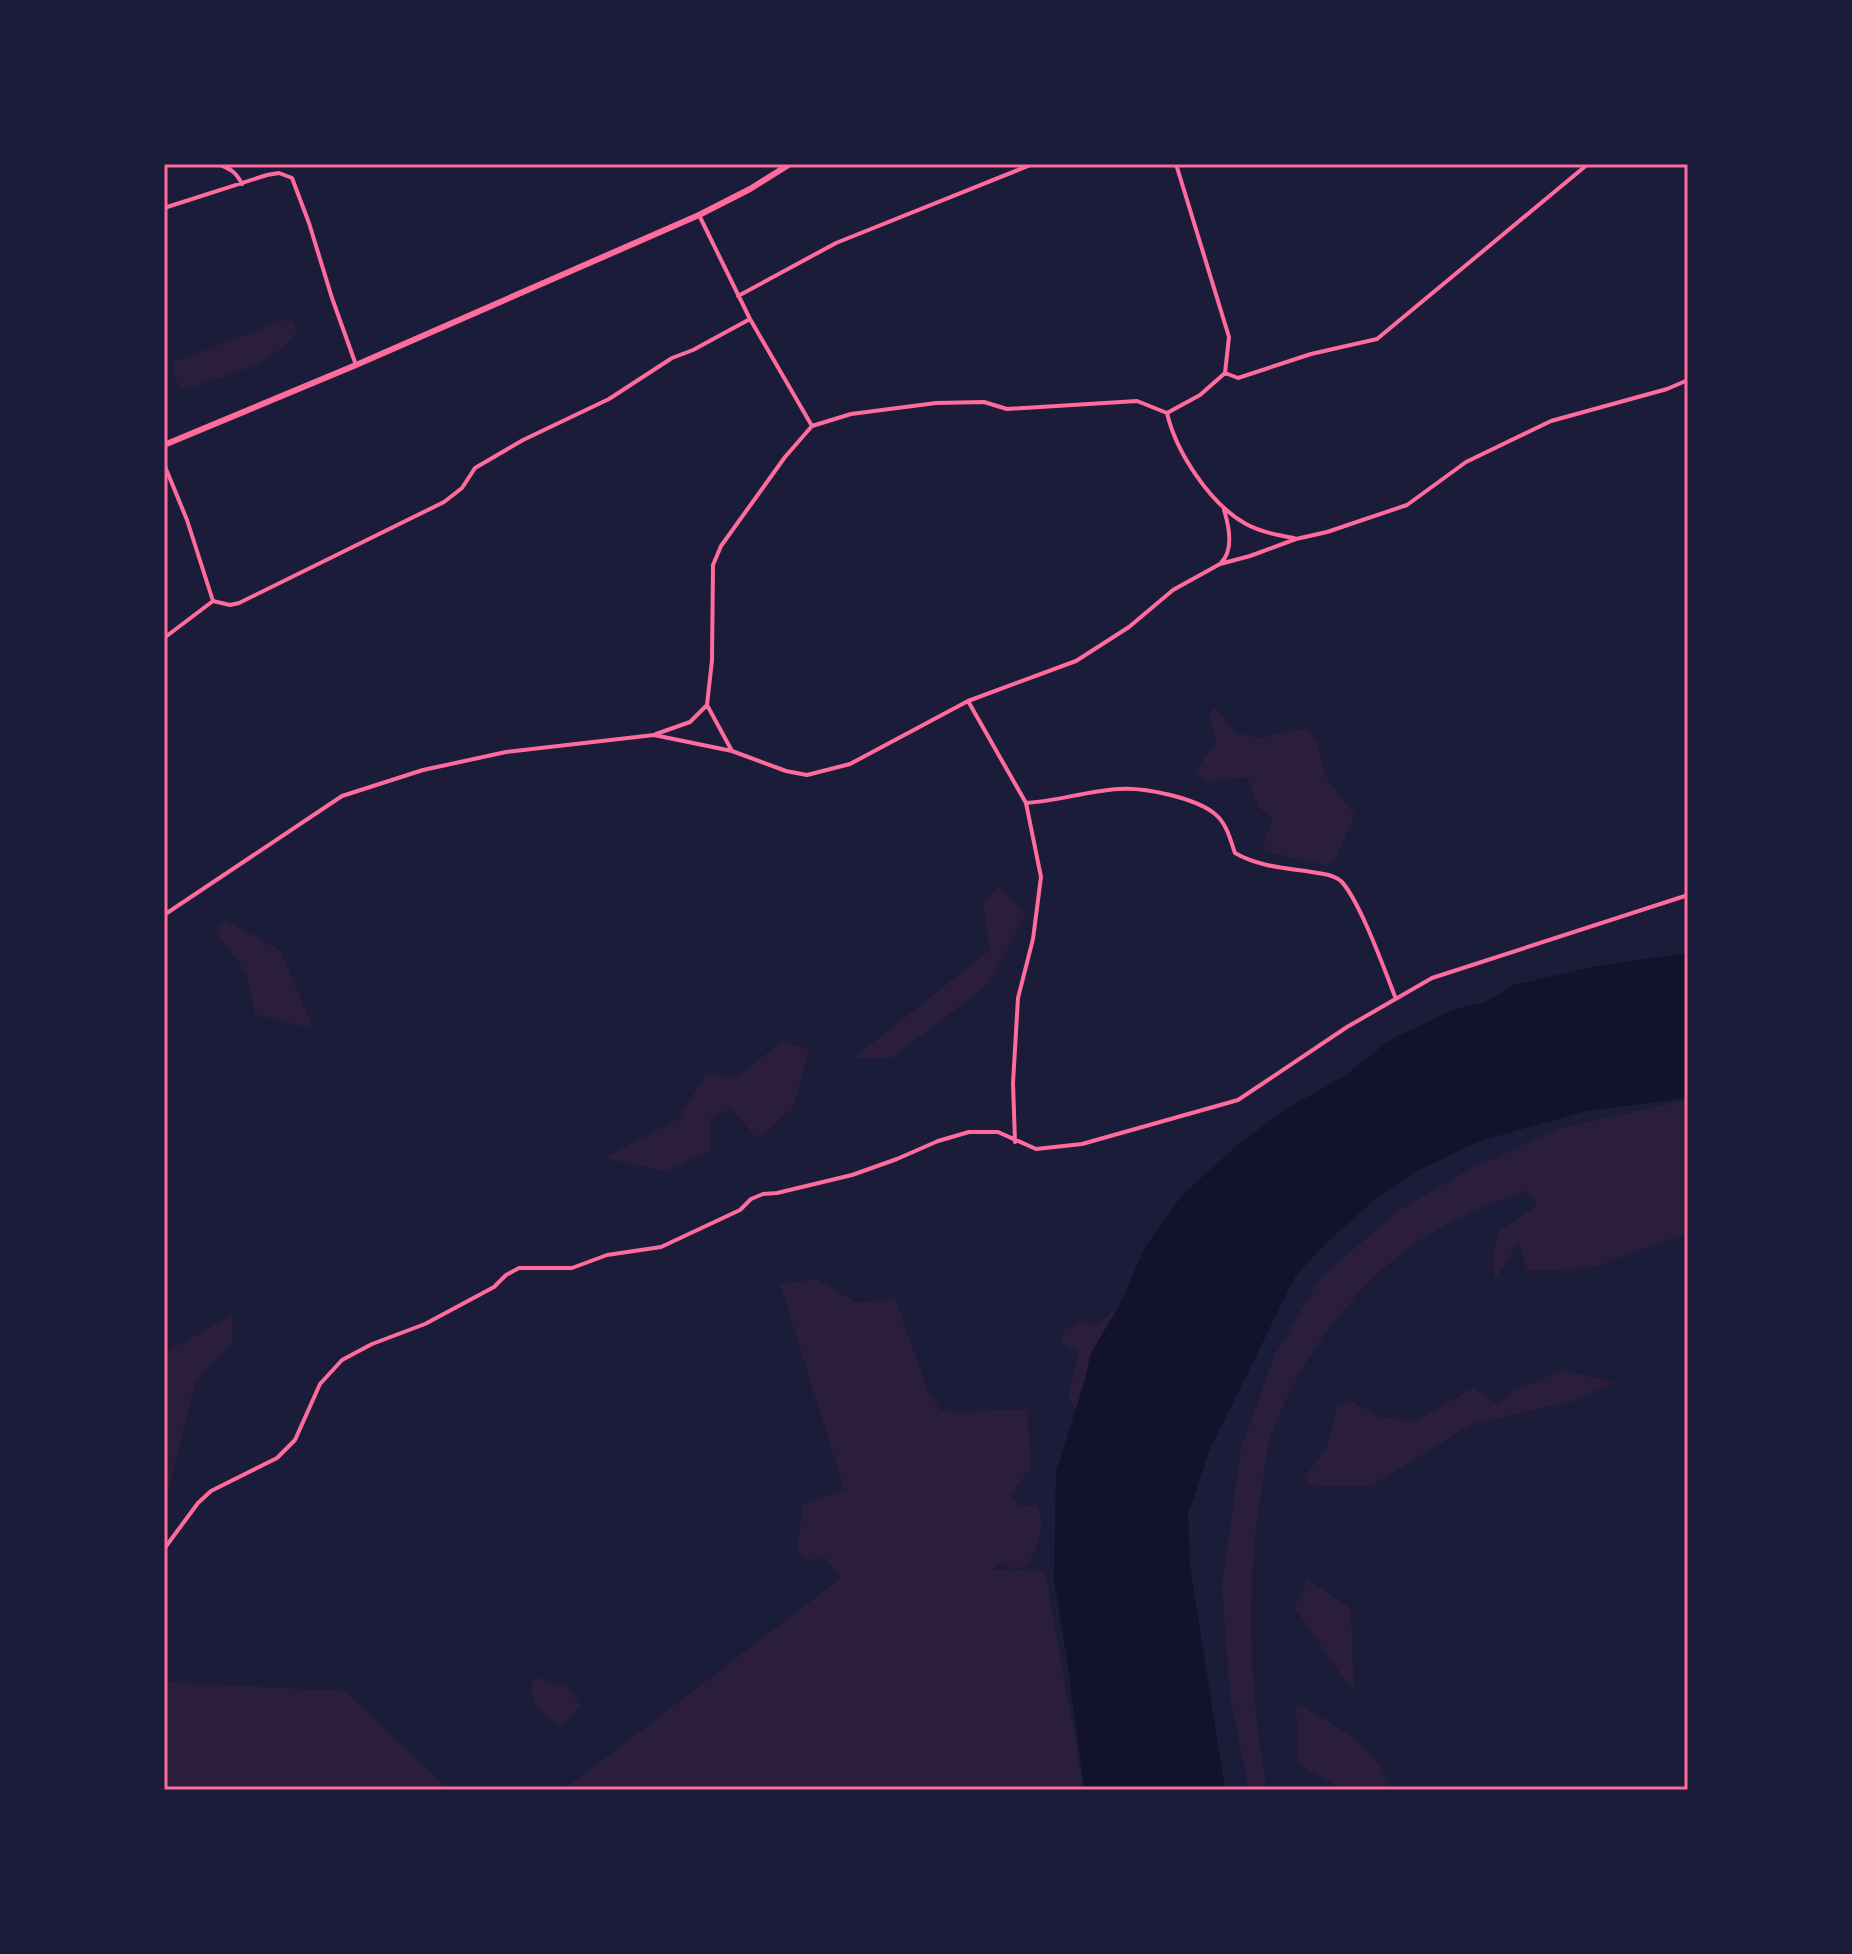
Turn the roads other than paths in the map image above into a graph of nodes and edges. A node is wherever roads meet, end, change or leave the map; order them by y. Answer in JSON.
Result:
{"nodes":[{"id":1,"x":217,"y":164,"type":"edge"},
{"id":2,"x":790,"y":164,"type":"edge"},
{"id":3,"x":1033,"y":164,"type":"edge"},
{"id":4,"x":1176,"y":164,"type":"edge"},
{"id":5,"x":1588,"y":164,"type":"edge"},
{"id":6,"x":242,"y":184,"type":"junction"},
{"id":7,"x":164,"y":208,"type":"edge"},
{"id":8,"x":699,"y":215,"type":"junction"},
{"id":9,"x":738,"y":296,"type":"junction"},
{"id":10,"x":750,"y":319,"type":"junction"},
{"id":11,"x":356,"y":365,"type":"junction"},
{"id":12,"x":1225,"y":373,"type":"junction"},
{"id":13,"x":1688,"y":380,"type":"edge"},
{"id":14,"x":1167,"y":413,"type":"junction"},
{"id":15,"x":812,"y":426,"type":"junction"},
{"id":16,"x":164,"y":445,"type":"edge"},
{"id":17,"x":164,"y":464,"type":"edge"},
{"id":18,"x":1224,"y":508,"type":"junction"},
{"id":19,"x":1296,"y":539,"type":"junction"},
{"id":20,"x":1220,"y":564,"type":"junction"},
{"id":21,"x":213,"y":601,"type":"junction"},
{"id":22,"x":164,"y":638,"type":"edge"},
{"id":23,"x":968,"y":701,"type":"junction"},
{"id":24,"x":707,"y":705,"type":"junction"},
{"id":25,"x":654,"y":735,"type":"junction"},
{"id":26,"x":732,"y":751,"type":"junction"},
{"id":27,"x":1026,"y":803,"type":"junction"},
{"id":28,"x":1688,"y":895,"type":"edge"},
{"id":29,"x":164,"y":915,"type":"edge"},
{"id":30,"x":1396,"y":999,"type":"junction"},
{"id":31,"x":1015,"y":1142,"type":"junction"},
{"id":32,"x":164,"y":1549,"type":"edge"}],
"edges":[{"from":1,"to":6,"type":"street"},
{"from":2,"to":8,"type":"main road"},
{"from":3,"to":9,"type":"street"},
{"from":4,"to":12,"type":"street"},
{"from":5,"to":12,"type":"street"},
{"from":6,"to":7,"type":"street"},
{"from":6,"to":11,"type":"street"},
{"from":8,"to":9,"type":"street"},
{"from":8,"to":11,"type":"main road"},
{"from":9,"to":10,"type":"street"},
{"from":10,"to":15,"type":"street"},
{"from":10,"to":21,"type":"street"},
{"from":11,"to":16,"type":"main road"},
{"from":12,"to":14,"type":"street"},
{"from":13,"to":19,"type":"street"},
{"from":14,"to":15,"type":"street"},
{"from":14,"to":18,"type":"street"},
{"from":15,"to":24,"type":"street"},
{"from":17,"to":21,"type":"street"},
{"from":18,"to":19,"type":"street"},
{"from":18,"to":20,"type":"street"},
{"from":19,"to":20,"type":"street"},
{"from":20,"to":23,"type":"street"},
{"from":21,"to":22,"type":"street"},
{"from":23,"to":26,"type":"street"},
{"from":23,"to":27,"type":"street"},
{"from":24,"to":25,"type":"street"},
{"from":24,"to":26,"type":"street"},
{"from":25,"to":26,"type":"street"},
{"from":25,"to":29,"type":"street"},
{"from":27,"to":30,"type":"street"},
{"from":27,"to":31,"type":"street"},
{"from":28,"to":30,"type":"street"},
{"from":30,"to":31,"type":"street"},
{"from":31,"to":32,"type":"street"}]}
